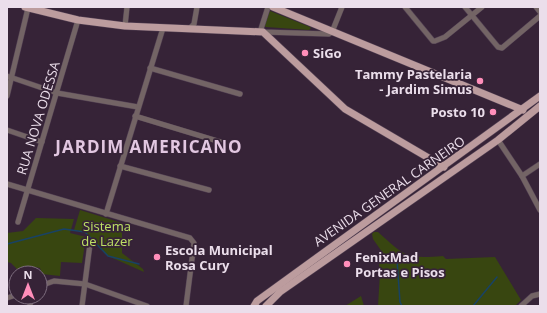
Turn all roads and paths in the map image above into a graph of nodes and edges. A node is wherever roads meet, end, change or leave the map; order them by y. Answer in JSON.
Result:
{"nodes":[{"id":1,"x":27,"y":7,"type":"edge"},
{"id":2,"x":127,"y":7,"type":"edge"},
{"id":3,"x":197,"y":7,"type":"edge"},
{"id":4,"x":268,"y":7,"type":"edge"},
{"id":5,"x":273,"y":7,"type":"edge"},
{"id":6,"x":342,"y":7,"type":"edge"},
{"id":7,"x":405,"y":7,"type":"edge"},
{"id":8,"x":465,"y":7,"type":"edge"},
{"id":9,"x":482,"y":7,"type":"edge"},
{"id":10,"x":536,"y":7,"type":"edge"},
{"id":11,"x":540,"y":12,"type":"edge"},
{"id":12,"x":472,"y":15,"type":"junction"},
{"id":13,"x":540,"y":16,"type":"edge"},
{"id":14,"x":78,"y":20,"type":"junction"},
{"id":15,"x":126,"y":26,"type":"junction"},
{"id":16,"x":163,"y":28,"type":"junction"},
{"id":17,"x":190,"y":28,"type":"junction"},
{"id":18,"x":263,"y":32,"type":"junction"},
{"id":19,"x":332,"y":32,"type":"junction"},
{"id":20,"x":150,"y":68,"type":"junction"},
{"id":21,"x":9,"y":77,"type":"edge"},
{"id":22,"x":57,"y":93,"type":"junction"},
{"id":23,"x":240,"y":94,"type":"dead end"},
{"id":24,"x":7,"y":96,"type":"edge"},
{"id":25,"x":540,"y":96,"type":"edge"},
{"id":26,"x":540,"y":106,"type":"edge"},
{"id":27,"x":138,"y":107,"type":"junction"},
{"id":28,"x":522,"y":110,"type":"junction"},
{"id":29,"x":135,"y":116,"type":"junction"},
{"id":30,"x":7,"y":130,"type":"edge"},
{"id":31,"x":498,"y":140,"type":"junction"},
{"id":32,"x":42,"y":142,"type":"junction"},
{"id":33,"x":224,"y":143,"type":"dead end"},
{"id":34,"x":437,"y":162,"type":"junction"},
{"id":35,"x":540,"y":164,"type":"edge"},
{"id":36,"x":120,"y":166,"type":"junction"},
{"id":37,"x":444,"y":167,"type":"junction"},
{"id":38,"x":459,"y":168,"type":"junction"},
{"id":39,"x":437,"y":172,"type":"junction"},
{"id":40,"x":522,"y":176,"type":"junction"},
{"id":41,"x":7,"y":184,"type":"edge"},
{"id":42,"x":209,"y":190,"type":"dead end"},
{"id":43,"x":28,"y":191,"type":"junction"},
{"id":44,"x":540,"y":210,"type":"edge"},
{"id":45,"x":106,"y":214,"type":"junction"},
{"id":46,"x":18,"y":222,"type":"dead end"},
{"id":47,"x":90,"y":244,"type":"dead end"},
{"id":48,"x":48,"y":283,"type":"edge"},
{"id":49,"x":85,"y":284,"type":"junction"},
{"id":50,"x":540,"y":294,"type":"edge"},
{"id":51,"x":526,"y":300,"type":"junction"},
{"id":52,"x":134,"y":304,"type":"edge"},
{"id":53,"x":82,"y":306,"type":"edge"},
{"id":54,"x":147,"y":306,"type":"edge"},
{"id":55,"x":186,"y":306,"type":"edge"},
{"id":56,"x":254,"y":306,"type":"edge"},
{"id":57,"x":266,"y":306,"type":"edge"},
{"id":58,"x":521,"y":306,"type":"edge"},
{"id":59,"x":530,"y":306,"type":"edge"}],
"edges":[{"from":1,"to":14,"type":"main road"},
{"from":1,"to":21,"type":"street"},
{"from":2,"to":15,"type":"street"},
{"from":3,"to":17,"type":"street"},
{"from":4,"to":18,"type":"street"},
{"from":5,"to":19,"type":"main road"},
{"from":6,"to":19,"type":"street"},
{"from":7,"to":12,"type":"street"},
{"from":8,"to":12,"type":"street"},
{"from":9,"to":12,"type":"street"},
{"from":10,"to":11,"type":"street"},
{"from":12,"to":13,"type":"street"},
{"from":14,"to":15,"type":"main road"},
{"from":14,"to":22,"type":"street","name":"RUA NOVA ODESSA"},
{"from":15,"to":16,"type":"main road"},
{"from":16,"to":17,"type":"main road"},
{"from":16,"to":20,"type":"street"},
{"from":17,"to":18,"type":"main road"},
{"from":18,"to":19,"type":"street"},
{"from":18,"to":34,"type":"main road"},
{"from":19,"to":28,"type":"main road"},
{"from":20,"to":23,"type":"street"},
{"from":20,"to":27,"type":"street"},
{"from":21,"to":22,"type":"street"},
{"from":21,"to":24,"type":"street"},
{"from":22,"to":27,"type":"street"},
{"from":22,"to":32,"type":"street","name":"RUA NOVA ODESSA"},
{"from":25,"to":28,"type":"main road","name":"AVENIDA GENERAL CARNEIRO"},
{"from":26,"to":31,"type":"main road","name":"AVENIDA GENERAL CARNEIRO"},
{"from":27,"to":29,"type":"street"},
{"from":28,"to":37,"type":"main road","name":"AVENIDA GENERAL CARNEIRO"},
{"from":29,"to":33,"type":"street"},
{"from":29,"to":36,"type":"street"},
{"from":30,"to":32,"type":"street"},
{"from":31,"to":38,"type":"main road","name":"AVENIDA GENERAL CARNEIRO"},
{"from":31,"to":40,"type":"street"},
{"from":32,"to":43,"type":"street","name":"RUA NOVA ODESSA"},
{"from":34,"to":37,"type":"main road"},
{"from":34,"to":39,"type":"main road"},
{"from":35,"to":40,"type":"street"},
{"from":36,"to":42,"type":"street"},
{"from":36,"to":45,"type":"street"},
{"from":37,"to":38,"type":"main road"},
{"from":37,"to":39,"type":"main road","name":"AVENIDA GENERAL CARNEIRO"},
{"from":38,"to":57,"type":"main road","name":"AVENIDA GENERAL CARNEIRO"},
{"from":39,"to":56,"type":"main road","name":"AVENIDA GENERAL CARNEIRO"},
{"from":40,"to":44,"type":"street"},
{"from":41,"to":43,"type":"street"},
{"from":43,"to":45,"type":"street"},
{"from":43,"to":46,"type":"street","name":"RUA NOVA ODESSA"},
{"from":45,"to":55,"type":"street"},
{"from":47,"to":49,"type":"street"},
{"from":48,"to":49,"type":"street"},
{"from":49,"to":52,"type":"street"},
{"from":49,"to":53,"type":"street"},
{"from":50,"to":51,"type":"street"},
{"from":51,"to":58,"type":"street"},
{"from":51,"to":59,"type":"street"},
{"from":52,"to":54,"type":"street"}]}
